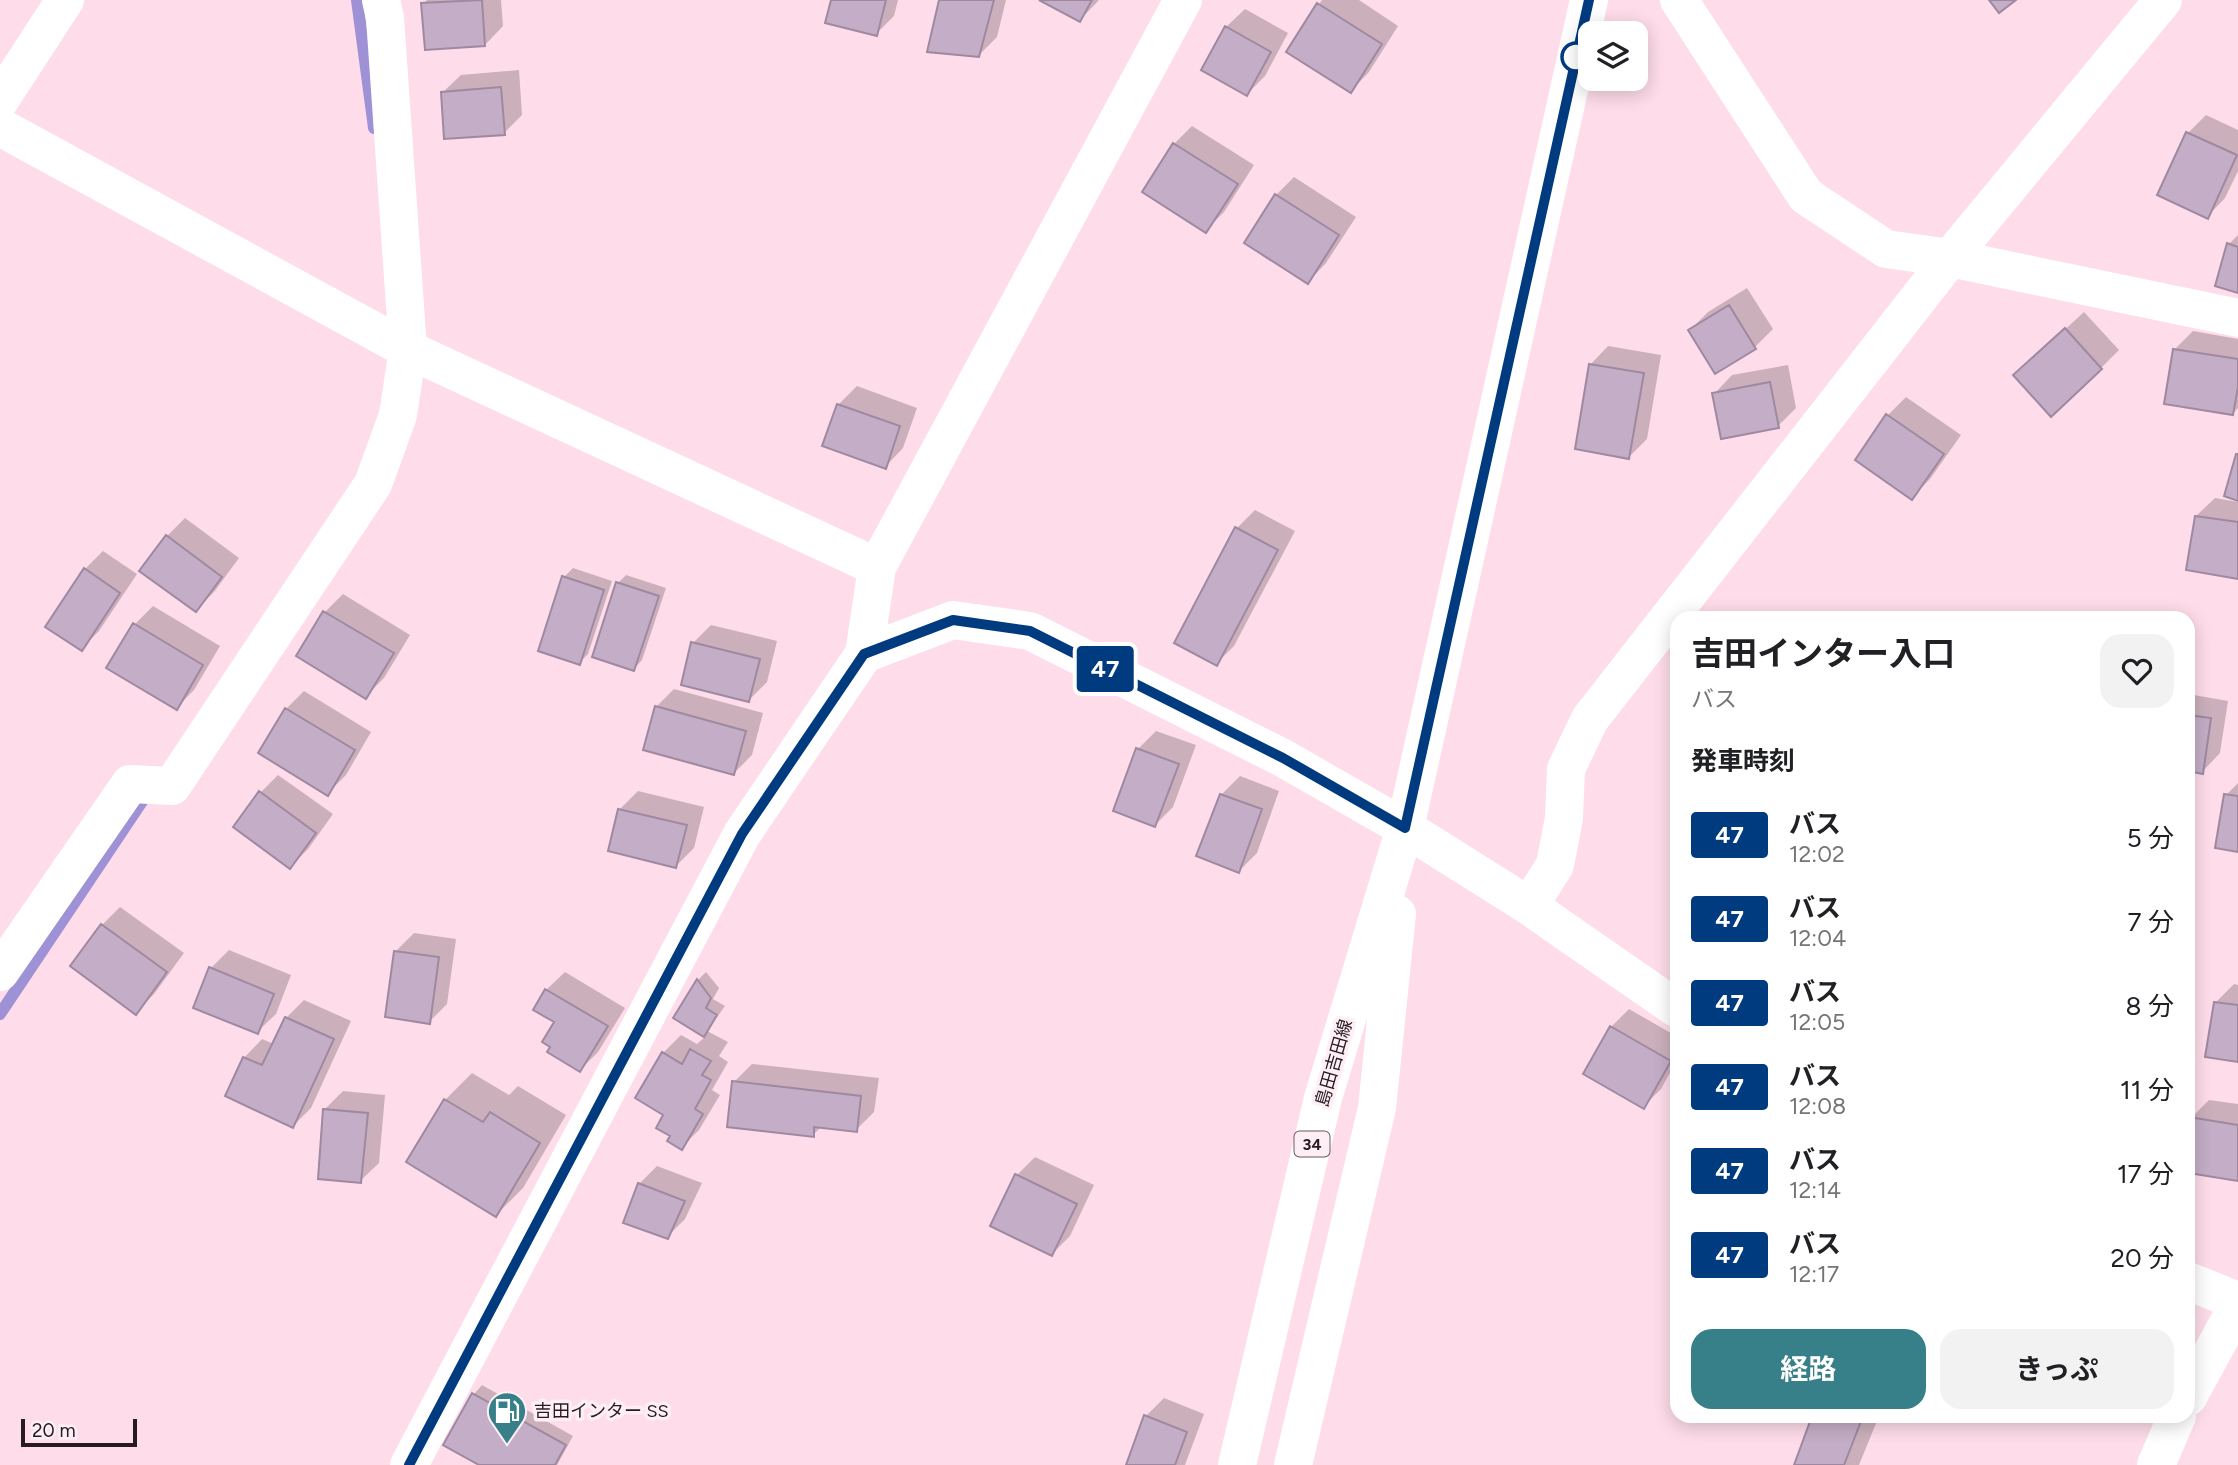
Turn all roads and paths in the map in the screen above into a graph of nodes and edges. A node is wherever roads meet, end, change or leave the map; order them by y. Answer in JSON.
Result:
{"nodes":[{"id":1,"x":65,"y":0,"type":"edge"},
{"id":2,"x":381,"y":0,"type":"edge"},
{"id":3,"x":1183,"y":0,"type":"edge"},
{"id":4,"x":1589,"y":0,"type":"edge"},
{"id":5,"x":1679,"y":0,"type":"edge"},
{"id":6,"x":2163,"y":0,"type":"edge"},
{"id":7,"x":0,"y":100,"type":"edge"},
{"id":8,"x":0,"y":127,"type":"edge"},
{"id":9,"x":1950,"y":258,"type":"junction"},
{"id":10,"x":2238,"y":318,"type":"edge"},
{"id":11,"x":407,"y":349,"type":"junction"},
{"id":12,"x":877,"y":567,"type":"junction"},
{"id":13,"x":1674,"y":611,"type":"edge"},
{"id":14,"x":1670,"y":617,"type":"edge"},
{"id":15,"x":864,"y":654,"type":"junction"},
{"id":16,"x":1405,"y":828,"type":"junction"},
{"id":17,"x":1529,"y":906,"type":"junction"},
{"id":18,"x":0,"y":972,"type":"edge"},
{"id":19,"x":1670,"y":1003,"type":"edge"},
{"id":20,"x":2195,"y":1284,"type":"edge"},
{"id":21,"x":2238,"y":1303,"type":"edge"},
{"id":22,"x":2195,"y":1384,"type":"edge"},
{"id":23,"x":2174,"y":1423,"type":"edge"},
{"id":24,"x":409,"y":1465,"type":"edge"},
{"id":25,"x":1237,"y":1465,"type":"edge"},
{"id":26,"x":1293,"y":1465,"type":"edge"},
{"id":27,"x":2156,"y":1465,"type":"edge"}],
"edges":[{"from":1,"to":7,"type":"street"},
{"from":2,"to":11,"type":"street"},
{"from":3,"to":12,"type":"street"},
{"from":4,"to":16,"type":"street","name":"島田吉田線","number":"34"},
{"from":5,"to":9,"type":"street"},
{"from":6,"to":9,"type":"street"},
{"from":8,"to":11,"type":"street"},
{"from":9,"to":10,"type":"street"},
{"from":9,"to":13,"type":"street"},
{"from":11,"to":12,"type":"street"},
{"from":11,"to":18,"type":"street"},
{"from":12,"to":15,"type":"street"},
{"from":14,"to":17,"type":"street"},
{"from":15,"to":16,"type":"street"},
{"from":15,"to":24,"type":"street"},
{"from":16,"to":17,"type":"street"},
{"from":16,"to":25,"type":"street","name":"島田吉田線","number":"34"},
{"from":16,"to":26,"type":"street","name":"島田吉田線","number":"34"},
{"from":17,"to":19,"type":"street"},
{"from":20,"to":21,"type":"street"},
{"from":21,"to":22,"type":"street"},
{"from":23,"to":27,"type":"street"}]}
